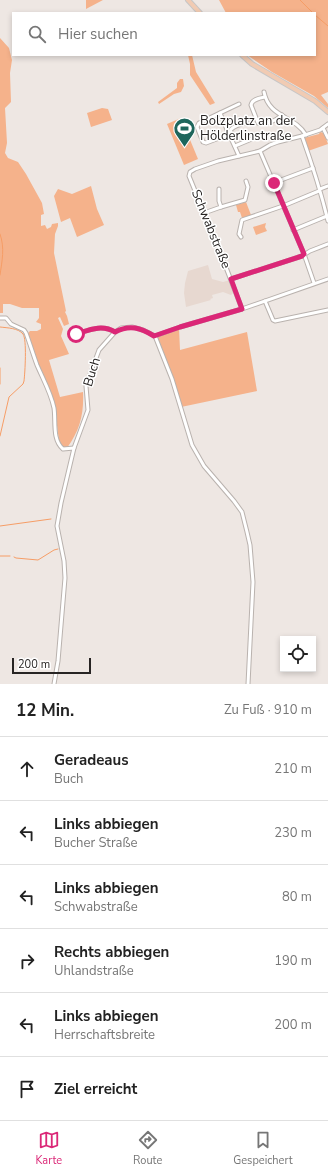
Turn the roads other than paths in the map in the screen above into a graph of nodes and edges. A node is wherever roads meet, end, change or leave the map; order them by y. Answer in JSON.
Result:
{"nodes":[{"id":1,"x":188,"y":0,"type":"edge"},
{"id":2,"x":199,"y":12,"type":"edge"},
{"id":3,"x":243,"y":56,"type":"edge"},
{"id":4,"x":264,"y":92,"type":"dead end"},
{"id":5,"x":265,"y":97,"type":"junction"},
{"id":6,"x":239,"y":104,"type":"dead end"},
{"id":7,"x":328,"y":112,"type":"edge"},
{"id":8,"x":220,"y":113,"type":"junction"},
{"id":9,"x":282,"y":115,"type":"junction"},
{"id":10,"x":247,"y":122,"type":"dead end"},
{"id":11,"x":328,"y":124,"type":"edge"},
{"id":12,"x":323,"y":128,"type":"junction"},
{"id":13,"x":229,"y":134,"type":"junction"},
{"id":14,"x":304,"y":135,"type":"junction"},
{"id":15,"x":254,"y":138,"type":"dead end"},
{"id":16,"x":328,"y":138,"type":"edge"},
{"id":17,"x":234,"y":146,"type":"junction"},
{"id":18,"x":260,"y":151,"type":"junction"},
{"id":19,"x":239,"y":156,"type":"junction"},
{"id":20,"x":313,"y":168,"type":"junction"},
{"id":21,"x":246,"y":181,"type":"dead end"},
{"id":22,"x":274,"y":183,"type":"junction"},
{"id":23,"x":328,"y":186,"type":"edge"},
{"id":24,"x":219,"y":189,"type":"dead end"},
{"id":25,"x":320,"y":189,"type":"junction"},
{"id":26,"x":283,"y":206,"type":"junction"},
{"id":27,"x":221,"y":207,"type":"junction"},
{"id":28,"x":204,"y":213,"type":"junction"},
{"id":29,"x":327,"y":216,"type":"junction"},
{"id":30,"x":328,"y":221,"type":"edge"},
{"id":31,"x":293,"y":230,"type":"junction"},
{"id":32,"x":241,"y":237,"type":"dead end"},
{"id":33,"x":328,"y":244,"type":"edge"},
{"id":34,"x":304,"y":254,"type":"junction"},
{"id":35,"x":231,"y":279,"type":"junction"},
{"id":36,"x":328,"y":279,"type":"edge"},
{"id":37,"x":314,"y":283,"type":"junction"},
{"id":38,"x":265,"y":301,"type":"junction"},
{"id":39,"x":242,"y":309,"type":"junction"},
{"id":40,"x":328,"y":310,"type":"edge"},
{"id":41,"x":0,"y":318,"type":"edge"},
{"id":42,"x":115,"y":332,"type":"junction"},
{"id":43,"x":76,"y":334,"type":"dead end"},
{"id":44,"x":154,"y":336,"type":"junction"},
{"id":45,"x":74,"y":448,"type":"junction"},
{"id":46,"x":54,"y":684,"type":"edge"},
{"id":47,"x":248,"y":684,"type":"edge"}],
"edges":[{"from":1,"to":2,"type":"main road"},
{"from":3,"to":7,"type":"main road"},
{"from":4,"to":5,"type":"street"},
{"from":5,"to":9,"type":"street"},
{"from":5,"to":9,"type":"street"},
{"from":6,"to":8,"type":"street"},
{"from":8,"to":13,"type":"street"},
{"from":8,"to":13,"type":"street"},
{"from":9,"to":14,"type":"street"},
{"from":10,"to":13,"type":"street"},
{"from":11,"to":12,"type":"street"},
{"from":12,"to":14,"type":"street"},
{"from":12,"to":16,"type":"street"},
{"from":13,"to":17,"type":"street"},
{"from":14,"to":18,"type":"street"},
{"from":14,"to":20,"type":"street"},
{"from":15,"to":17,"type":"street"},
{"from":17,"to":19,"type":"street"},
{"from":18,"to":19,"type":"street"},
{"from":18,"to":22,"type":"street"},
{"from":19,"to":28,"type":"street","name":"Schwabstraße"},
{"from":20,"to":22,"type":"street"},
{"from":20,"to":25,"type":"street"},
{"from":21,"to":27,"type":"street"},
{"from":22,"to":26,"type":"street"},
{"from":23,"to":25,"type":"street"},
{"from":24,"to":27,"type":"street"},
{"from":25,"to":26,"type":"street"},
{"from":25,"to":29,"type":"street"},
{"from":26,"to":31,"type":"street"},
{"from":26,"to":32,"type":"street"},
{"from":27,"to":28,"type":"street"},
{"from":28,"to":35,"type":"street","name":"Schwabstraße"},
{"from":29,"to":30,"type":"street"},
{"from":29,"to":31,"type":"street"},
{"from":31,"to":34,"type":"street"},
{"from":33,"to":34,"type":"street"},
{"from":34,"to":35,"type":"street"},
{"from":34,"to":37,"type":"street"},
{"from":35,"to":39,"type":"street","name":"Schwabstraße"},
{"from":36,"to":37,"type":"street"},
{"from":37,"to":38,"type":"street"},
{"from":38,"to":39,"type":"street"},
{"from":38,"to":40,"type":"street"},
{"from":39,"to":44,"type":"street"},
{"from":41,"to":45,"type":"street"},
{"from":42,"to":43,"type":"street"},
{"from":42,"to":44,"type":"street"},
{"from":42,"to":45,"type":"street","name":"Buch"},
{"from":44,"to":47,"type":"street"},
{"from":45,"to":46,"type":"street","name":"Buch"}]}
